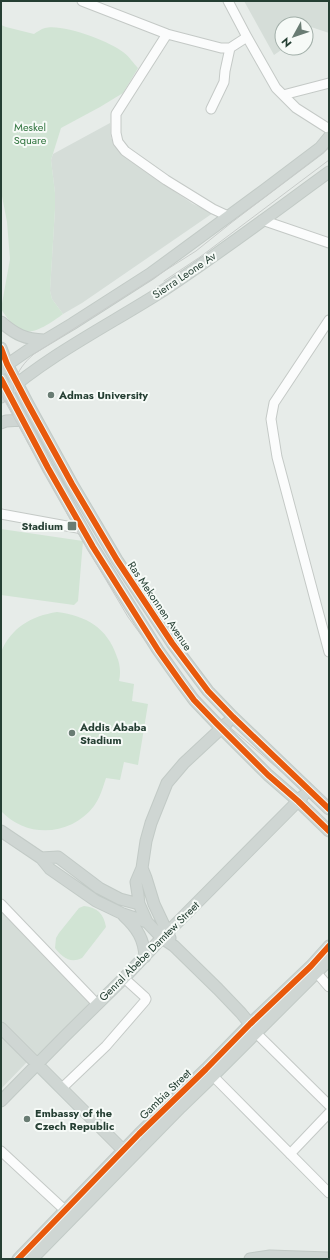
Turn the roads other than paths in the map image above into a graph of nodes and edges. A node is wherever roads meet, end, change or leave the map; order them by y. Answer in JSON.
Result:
{"nodes":[{"id":1,"x":82,"y":1,"type":"edge"},
{"id":2,"x":228,"y":1,"type":"edge"},
{"id":3,"x":167,"y":34,"type":"junction"},
{"id":4,"x":247,"y":37,"type":"junction"},
{"id":5,"x":230,"y":48,"type":"junction"},
{"id":6,"x":329,"y":83,"type":"edge"},
{"id":7,"x":283,"y":95,"type":"junction"},
{"id":8,"x":211,"y":109,"type":"dead end"},
{"id":9,"x":329,"y":129,"type":"edge"},
{"id":10,"x":329,"y":137,"type":"edge"},
{"id":11,"x":329,"y":172,"type":"edge"},
{"id":12,"x":228,"y":216,"type":"junction"},
{"id":13,"x":262,"y":220,"type":"junction"},
{"id":14,"x":329,"y":243,"type":"edge"},
{"id":15,"x":329,"y":320,"type":"edge"},
{"id":16,"x":1,"y":322,"type":"edge"},
{"id":17,"x":44,"y":340,"type":"junction"},
{"id":18,"x":1,"y":348,"type":"edge"},
{"id":19,"x":4,"y":366,"type":"edge"},
{"id":20,"x":34,"y":371,"type":"junction"},
{"id":21,"x":1,"y":379,"type":"edge"},
{"id":22,"x":17,"y":383,"type":"junction"},
{"id":23,"x":4,"y":394,"type":"edge"},
{"id":24,"x":28,"y":404,"type":"junction"},
{"id":25,"x":23,"y":420,"type":"junction"},
{"id":26,"x":1,"y":423,"type":"edge"},
{"id":27,"x":1,"y":514,"type":"edge"},
{"id":28,"x":83,"y":529,"type":"junction"},
{"id":29,"x":329,"y":652,"type":"edge"},
{"id":30,"x":233,"y":717,"type":"junction"},
{"id":31,"x":222,"y":728,"type":"junction"},
{"id":32,"x":309,"y":790,"type":"junction"},
{"id":33,"x":298,"y":801,"type":"junction"},
{"id":34,"x":329,"y":809,"type":"edge"},
{"id":35,"x":1,"y":831,"type":"edge"},
{"id":36,"x":329,"y":831,"type":"edge"},
{"id":37,"x":41,"y":858,"type":"junction"},
{"id":38,"x":142,"y":868,"type":"junction"},
{"id":39,"x":1,"y":904,"type":"edge"},
{"id":40,"x":139,"y":904,"type":"junction"},
{"id":41,"x":123,"y":914,"type":"junction"},
{"id":42,"x":147,"y":922,"type":"junction"},
{"id":43,"x":165,"y":936,"type":"junction"},
{"id":44,"x":329,"y":946,"type":"edge"},
{"id":45,"x":145,"y":957,"type":"junction"},
{"id":46,"x":329,"y":960,"type":"edge"},
{"id":47,"x":316,"y":972,"type":"junction"},
{"id":48,"x":124,"y":978,"type":"junction"},
{"id":49,"x":329,"y":987,"type":"edge"},
{"id":50,"x":97,"y":1004,"type":"junction"},
{"id":51,"x":1,"y":1028,"type":"edge"},
{"id":52,"x":253,"y":1028,"type":"junction"},
{"id":53,"x":37,"y":1064,"type":"junction"},
{"id":54,"x":209,"y":1073,"type":"junction"},
{"id":55,"x":62,"y":1088,"type":"junction"},
{"id":56,"x":1,"y":1102,"type":"edge"},
{"id":57,"x":329,"y":1105,"type":"edge"},
{"id":58,"x":329,"y":1113,"type":"edge"},
{"id":59,"x":1,"y":1151,"type":"edge"},
{"id":60,"x":128,"y":1154,"type":"junction"},
{"id":61,"x":290,"y":1154,"type":"junction"},
{"id":62,"x":329,"y":1193,"type":"edge"},
{"id":63,"x":69,"y":1214,"type":"junction"},
{"id":64,"x":327,"y":1257,"type":"edge"},
{"id":65,"x":276,"y":1258,"type":"edge"},
{"id":66,"x":18,"y":1259,"type":"edge"},
{"id":67,"x":32,"y":1259,"type":"edge"},
{"id":68,"x":250,"y":1259,"type":"edge"}],
"edges":[{"from":1,"to":3,"type":"street"},
{"from":2,"to":4,"type":"street"},
{"from":3,"to":5,"type":"street"},
{"from":3,"to":12,"type":"street"},
{"from":4,"to":5,"type":"street"},
{"from":4,"to":7,"type":"street"},
{"from":5,"to":8,"type":"street"},
{"from":6,"to":7,"type":"street"},
{"from":7,"to":9,"type":"street"},
{"from":10,"to":12,"type":"main road"},
{"from":11,"to":13,"type":"main road","name":"Sierra Leone Av"},
{"from":12,"to":17,"type":"main road"},
{"from":13,"to":14,"type":"street"},
{"from":13,"to":20,"type":"main road","name":"Sierra Leone Av"},
{"from":15,"to":29,"type":"street"},
{"from":16,"to":17,"type":"main road"},
{"from":17,"to":19,"type":"main road"},
{"from":18,"to":19,"type":"main road","name":"Ras Mekonnen Avenue"},
{"from":19,"to":22,"type":"main road","name":"Ras Mekonnen Avenue"},
{"from":20,"to":22,"type":"main road","name":"Sierra Leone Av"},
{"from":20,"to":24,"type":"main road"},
{"from":21,"to":23,"type":"main road"},
{"from":22,"to":23,"type":"main road","name":"Sierra Leone Av"},
{"from":22,"to":24,"type":"main road","name":"Ras Mekonnen Avenue"},
{"from":23,"to":25,"type":"main road"},
{"from":24,"to":30,"type":"main road","name":"Ras Mekonnen Avenue"},
{"from":25,"to":26,"type":"main road"},
{"from":25,"to":28,"type":"main road"},
{"from":27,"to":28,"type":"street"},
{"from":28,"to":31,"type":"main road"},
{"from":30,"to":31,"type":"main road"},
{"from":30,"to":32,"type":"main road","name":"Ras Mekonnen Avenue"},
{"from":31,"to":33,"type":"main road"},
{"from":31,"to":38,"type":"main road"},
{"from":32,"to":33,"type":"main road","name":"Genral Abebe Damtew Street"},
{"from":32,"to":34,"type":"main road","name":"Ras Mekonnen Avenue"},
{"from":33,"to":36,"type":"main road"},
{"from":33,"to":43,"type":"main road","name":"Genral Abebe Damtew Street"},
{"from":35,"to":37,"type":"main road"},
{"from":37,"to":40,"type":"main road"},
{"from":37,"to":41,"type":"main road"},
{"from":38,"to":40,"type":"main road"},
{"from":38,"to":43,"type":"main road"},
{"from":39,"to":50,"type":"street"},
{"from":40,"to":42,"type":"main road"},
{"from":41,"to":42,"type":"main road"},
{"from":41,"to":45,"type":"main road"},
{"from":42,"to":43,"type":"main road"},
{"from":43,"to":45,"type":"main road","name":"Genral Abebe Damtew Street"},
{"from":43,"to":52,"type":"main road"},
{"from":44,"to":52,"type":"main road","name":"Gambia Street"},
{"from":45,"to":48,"type":"main road","name":"Genral Abebe Damtew Street"},
{"from":46,"to":47,"type":"main road","name":"Gambia Street"},
{"from":47,"to":49,"type":"street"},
{"from":47,"to":52,"type":"main road","name":"Gambia Street"},
{"from":48,"to":50,"type":"main road","name":"Genral Abebe Damtew Street"},
{"from":48,"to":55,"type":"street"},
{"from":50,"to":53,"type":"main road","name":"Genral Abebe Damtew Street"},
{"from":51,"to":53,"type":"main road"},
{"from":52,"to":54,"type":"main road","name":"Gambia Street"},
{"from":52,"to":57,"type":"street"},
{"from":53,"to":55,"type":"main road"},
{"from":53,"to":56,"type":"main road","name":"Genral Abebe Damtew Street"},
{"from":54,"to":60,"type":"main road","name":"Gambia Street"},
{"from":54,"to":61,"type":"street"},
{"from":55,"to":60,"type":"main road"},
{"from":58,"to":61,"type":"street"},
{"from":59,"to":63,"type":"street"},
{"from":60,"to":63,"type":"main road","name":"Gambia Street"},
{"from":61,"to":62,"type":"street"},
{"from":63,"to":66,"type":"main road","name":"Gambia Street"},
{"from":63,"to":67,"type":"main road","name":"Gambia Street"},
{"from":64,"to":65,"type":"main road"},
{"from":65,"to":68,"type":"main road"}]}
